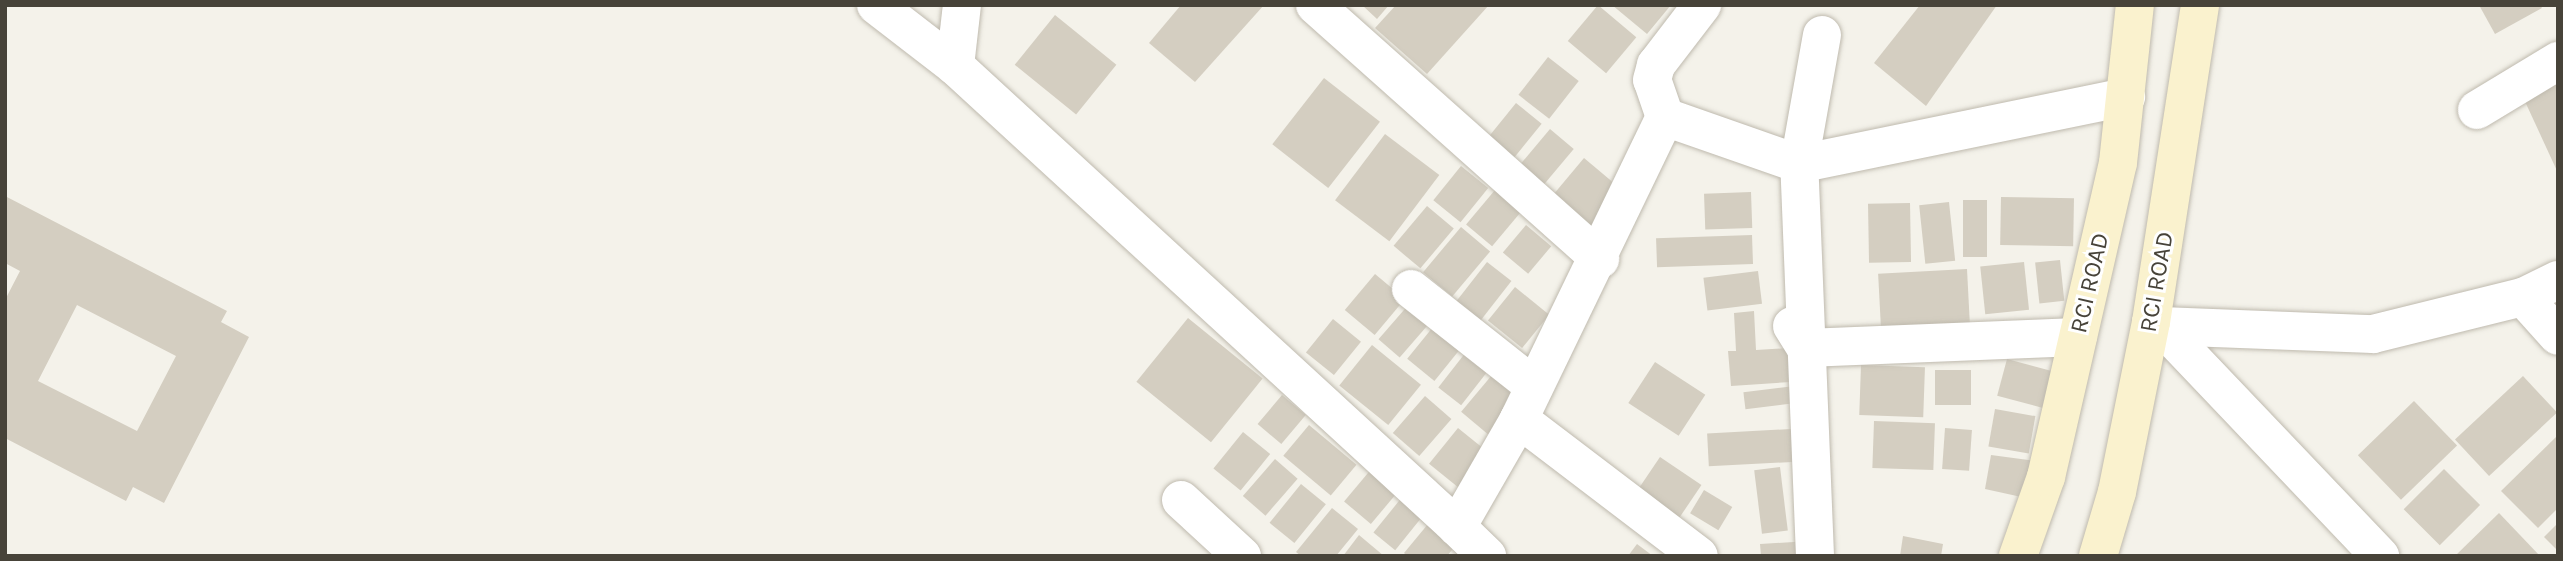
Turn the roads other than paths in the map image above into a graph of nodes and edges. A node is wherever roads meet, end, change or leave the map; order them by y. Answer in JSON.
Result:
{"nodes":[{"id":1,"x":876,"y":5,"type":"edge"},
{"id":2,"x":962,"y":5,"type":"edge"},
{"id":3,"x":1315,"y":5,"type":"edge"},
{"id":4,"x":1702,"y":5,"type":"edge"},
{"id":5,"x":2135,"y":5,"type":"edge"},
{"id":6,"x":2200,"y":5,"type":"edge"},
{"id":7,"x":1822,"y":35,"type":"dead end"},
{"id":8,"x":2558,"y":61,"type":"edge"},
{"id":9,"x":955,"y":66,"type":"junction"},
{"id":10,"x":2126,"y":97,"type":"junction"},
{"id":11,"x":2477,"y":110,"type":"dead end"},
{"id":12,"x":1665,"y":117,"type":"junction"},
{"id":13,"x":1799,"y":164,"type":"junction"},
{"id":14,"x":1600,"y":259,"type":"junction"},
{"id":15,"x":2558,"y":280,"type":"edge"},
{"id":16,"x":1411,"y":289,"type":"dead end"},
{"id":17,"x":2523,"y":297,"type":"junction"},
{"id":18,"x":2156,"y":324,"type":"junction"},
{"id":19,"x":1798,"y":336,"type":"junction"},
{"id":20,"x":2558,"y":336,"type":"edge"},
{"id":21,"x":2078,"y":337,"type":"junction"},
{"id":22,"x":1527,"y":402,"type":"junction"},
{"id":23,"x":1181,"y":500,"type":"dead end"},
{"id":24,"x":1457,"y":527,"type":"junction"},
{"id":25,"x":1242,"y":556,"type":"edge"},
{"id":26,"x":1487,"y":556,"type":"edge"},
{"id":27,"x":1699,"y":556,"type":"edge"},
{"id":28,"x":1815,"y":556,"type":"edge"},
{"id":29,"x":2018,"y":556,"type":"edge"},
{"id":30,"x":2098,"y":556,"type":"edge"},
{"id":31,"x":2380,"y":556,"type":"edge"}],
"edges":[{"from":1,"to":9,"type":"street"},
{"from":2,"to":9,"type":"street"},
{"from":3,"to":14,"type":"street"},
{"from":4,"to":12,"type":"street"},
{"from":5,"to":10,"type":"main road","name":"RCI ROAD"},
{"from":6,"to":18,"type":"main road","name":"RCI ROAD"},
{"from":7,"to":13,"type":"street"},
{"from":8,"to":11,"type":"street"},
{"from":9,"to":24,"type":"street"},
{"from":10,"to":13,"type":"street"},
{"from":10,"to":21,"type":"main road","name":"RCI ROAD"},
{"from":12,"to":13,"type":"street"},
{"from":12,"to":14,"type":"street"},
{"from":13,"to":19,"type":"street"},
{"from":14,"to":22,"type":"street"},
{"from":15,"to":17,"type":"street"},
{"from":16,"to":22,"type":"street"},
{"from":17,"to":18,"type":"street"},
{"from":17,"to":20,"type":"street"},
{"from":18,"to":30,"type":"main road","name":"RCI ROAD"},
{"from":18,"to":31,"type":"street"},
{"from":19,"to":21,"type":"street"},
{"from":19,"to":28,"type":"street"},
{"from":21,"to":29,"type":"main road","name":"RCI ROAD"},
{"from":22,"to":24,"type":"street"},
{"from":22,"to":27,"type":"street"},
{"from":23,"to":25,"type":"street"},
{"from":24,"to":26,"type":"street"}]}
